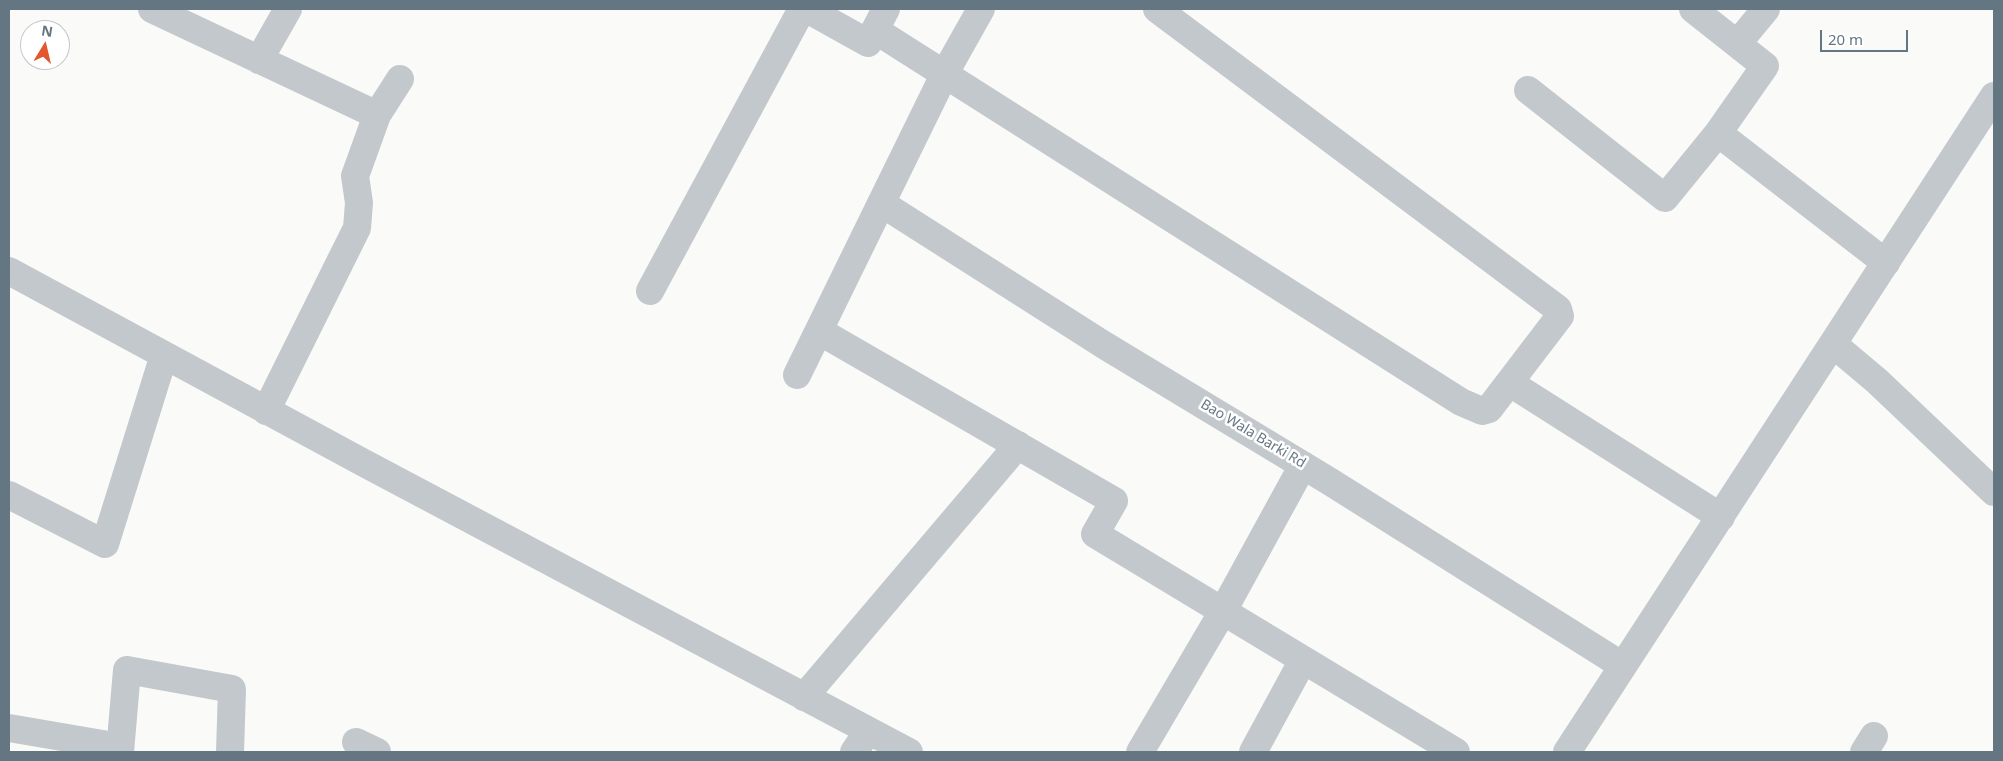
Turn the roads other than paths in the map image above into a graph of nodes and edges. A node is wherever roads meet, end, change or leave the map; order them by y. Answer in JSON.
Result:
{"nodes":[{"id":1,"x":152,"y":9,"type":"edge"},
{"id":2,"x":288,"y":9,"type":"edge"},
{"id":3,"x":802,"y":9,"type":"edge"},
{"id":4,"x":807,"y":9,"type":"edge"},
{"id":5,"x":981,"y":9,"type":"edge"},
{"id":6,"x":1693,"y":9,"type":"edge"},
{"id":7,"x":1766,"y":9,"type":"edge"},
{"id":8,"x":1166,"y":11,"type":"edge"},
{"id":9,"x":881,"y":19,"type":"edge"},
{"id":10,"x":1738,"y":44,"type":"junction"},
{"id":11,"x":259,"y":60,"type":"junction"},
{"id":12,"x":945,"y":73,"type":"junction"},
{"id":13,"x":400,"y":79,"type":"dead end"},
{"id":14,"x":1528,"y":90,"type":"dead end"},
{"id":15,"x":1994,"y":96,"type":"edge"},
{"id":16,"x":377,"y":115,"type":"junction"},
{"id":17,"x":1718,"y":132,"type":"junction"},
{"id":18,"x":881,"y":203,"type":"junction"},
{"id":19,"x":1886,"y":263,"type":"junction"},
{"id":20,"x":9,"y":271,"type":"edge"},
{"id":21,"x":650,"y":291,"type":"dead end"},
{"id":22,"x":819,"y":331,"type":"junction"},
{"id":23,"x":1833,"y":344,"type":"junction"},
{"id":24,"x":164,"y":355,"type":"junction"},
{"id":25,"x":797,"y":375,"type":"dead end"},
{"id":26,"x":1510,"y":383,"type":"junction"},
{"id":27,"x":266,"y":410,"type":"junction"},
{"id":28,"x":1018,"y":445,"type":"junction"},
{"id":29,"x":1303,"y":465,"type":"junction"},
{"id":30,"x":1994,"y":492,"type":"edge"},
{"id":31,"x":9,"y":495,"type":"edge"},
{"id":32,"x":1721,"y":516,"type":"junction"},
{"id":33,"x":1223,"y":611,"type":"junction"},
{"id":34,"x":1303,"y":660,"type":"junction"},
{"id":35,"x":1623,"y":666,"type":"junction"},
{"id":36,"x":804,"y":697,"type":"junction"},
{"id":37,"x":9,"y":728,"type":"edge"},
{"id":38,"x":861,"y":741,"type":"edge"},
{"id":39,"x":120,"y":750,"type":"edge"},
{"id":40,"x":230,"y":752,"type":"edge"},
{"id":41,"x":909,"y":752,"type":"edge"},
{"id":42,"x":1140,"y":752,"type":"edge"},
{"id":43,"x":1252,"y":752,"type":"edge"},
{"id":44,"x":1456,"y":752,"type":"edge"},
{"id":45,"x":1567,"y":752,"type":"edge"}],
"edges":[{"from":1,"to":11,"type":"street"},
{"from":2,"to":11,"type":"street"},
{"from":3,"to":21,"type":"street"},
{"from":4,"to":9,"type":"street"},
{"from":5,"to":12,"type":"street"},
{"from":6,"to":10,"type":"street"},
{"from":7,"to":10,"type":"street"},
{"from":8,"to":26,"type":"street"},
{"from":9,"to":12,"type":"street"},
{"from":10,"to":17,"type":"street"},
{"from":11,"to":16,"type":"street"},
{"from":12,"to":18,"type":"street"},
{"from":12,"to":26,"type":"street"},
{"from":13,"to":16,"type":"street"},
{"from":14,"to":17,"type":"street"},
{"from":15,"to":19,"type":"street"},
{"from":16,"to":27,"type":"street"},
{"from":17,"to":19,"type":"street"},
{"from":18,"to":22,"type":"street"},
{"from":18,"to":29,"type":"street","name":"Bao Wala Barki Rd"},
{"from":19,"to":23,"type":"street"},
{"from":20,"to":24,"type":"street"},
{"from":22,"to":25,"type":"street"},
{"from":22,"to":28,"type":"street"},
{"from":23,"to":30,"type":"street"},
{"from":23,"to":32,"type":"street"},
{"from":24,"to":27,"type":"street"},
{"from":24,"to":31,"type":"street"},
{"from":26,"to":32,"type":"street"},
{"from":27,"to":36,"type":"street"},
{"from":28,"to":33,"type":"street"},
{"from":28,"to":36,"type":"street"},
{"from":29,"to":33,"type":"street"},
{"from":29,"to":35,"type":"street","name":"Bao Wala Barki Rd"},
{"from":32,"to":35,"type":"street"},
{"from":33,"to":34,"type":"street"},
{"from":33,"to":42,"type":"street"},
{"from":34,"to":43,"type":"street"},
{"from":34,"to":44,"type":"street"},
{"from":35,"to":45,"type":"street"},
{"from":36,"to":38,"type":"street"},
{"from":37,"to":39,"type":"street"},
{"from":38,"to":41,"type":"street"},
{"from":39,"to":40,"type":"street"}]}
